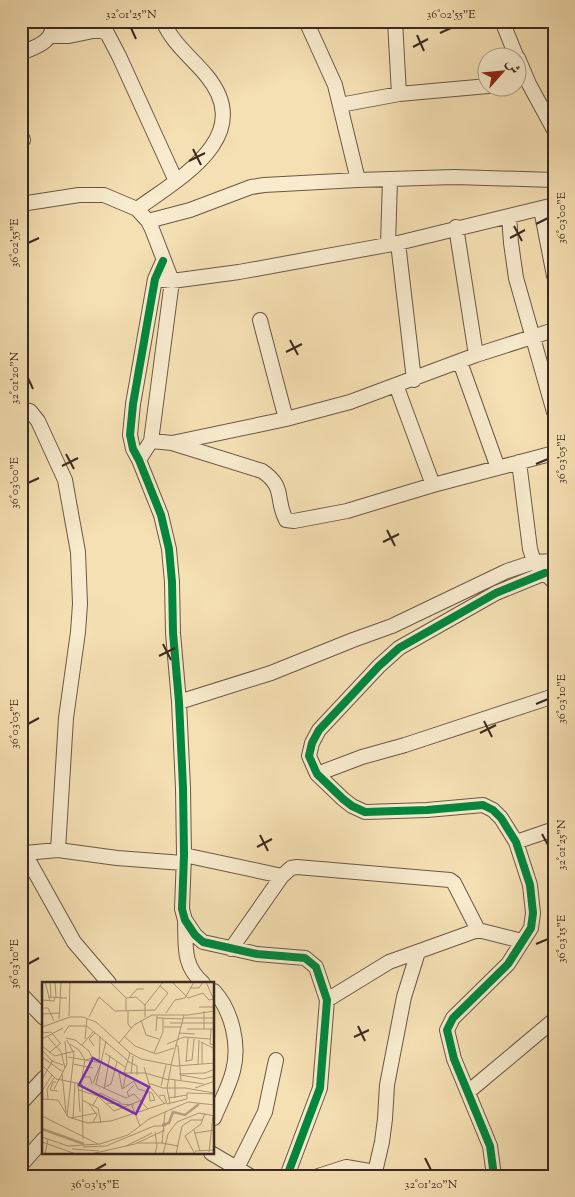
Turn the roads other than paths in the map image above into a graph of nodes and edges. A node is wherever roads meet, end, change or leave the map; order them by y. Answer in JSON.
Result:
{"nodes":[{"id":1,"x":52,"y":21,"type":"edge"},
{"id":2,"x":163,"y":21,"type":"edge"},
{"id":3,"x":306,"y":21,"type":"edge"},
{"id":4,"x":395,"y":21,"type":"edge"},
{"id":5,"x":502,"y":21,"type":"edge"},
{"id":6,"x":51,"y":36,"type":"junction"},
{"id":7,"x":514,"y":48,"type":"edge"},
{"id":8,"x":21,"y":53,"type":"edge"},
{"id":9,"x":478,"y":87,"type":"edge"},
{"id":10,"x":528,"y":92,"type":"edge"},
{"id":11,"x":399,"y":94,"type":"junction"},
{"id":12,"x":340,"y":105,"type":"junction"},
{"id":13,"x":554,"y":130,"type":"edge"},
{"id":14,"x":390,"y":179,"type":"junction"},
{"id":15,"x":176,"y":180,"type":"junction"},
{"id":16,"x":358,"y":180,"type":"junction"},
{"id":17,"x":554,"y":180,"type":"edge"},
{"id":18,"x":21,"y":204,"type":"edge"},
{"id":19,"x":547,"y":207,"type":"edge"},
{"id":20,"x":137,"y":209,"type":"junction"},
{"id":21,"x":509,"y":216,"type":"junction"},
{"id":22,"x":148,"y":221,"type":"junction"},
{"id":23,"x":456,"y":227,"type":"junction"},
{"id":24,"x":393,"y":244,"type":"junction"},
{"id":25,"x":164,"y":262,"type":"junction"},
{"id":26,"x":554,"y":276,"type":"edge"},
{"id":27,"x":155,"y":279,"type":"junction"},
{"id":28,"x":172,"y":281,"type":"junction"},
{"id":29,"x":260,"y":320,"type":"dead end"},
{"id":30,"x":554,"y":330,"type":"edge"},
{"id":31,"x":531,"y":336,"type":"junction"},
{"id":32,"x":476,"y":356,"type":"junction"},
{"id":33,"x":460,"y":362,"type":"junction"},
{"id":34,"x":414,"y":380,"type":"junction"},
{"id":35,"x":396,"y":385,"type":"junction"},
{"id":36,"x":21,"y":409,"type":"edge"},
{"id":37,"x":554,"y":412,"type":"edge"},
{"id":38,"x":286,"y":420,"type":"junction"},
{"id":39,"x":151,"y":441,"type":"junction"},
{"id":40,"x":172,"y":443,"type":"junction"},
{"id":41,"x":554,"y":453,"type":"edge"},
{"id":42,"x":140,"y":460,"type":"junction"},
{"id":43,"x":519,"y":462,"type":"junction"},
{"id":44,"x":498,"y":468,"type":"junction"},
{"id":45,"x":433,"y":485,"type":"junction"},
{"id":46,"x":554,"y":561,"type":"edge"},
{"id":47,"x":534,"y":562,"type":"junction"},
{"id":48,"x":549,"y":577,"type":"edge"},
{"id":49,"x":554,"y":696,"type":"edge"},
{"id":50,"x":179,"y":702,"type":"junction"},
{"id":51,"x":317,"y":774,"type":"junction"},
{"id":52,"x":554,"y":829,"type":"edge"},
{"id":53,"x":516,"y":842,"type":"junction"},
{"id":54,"x":23,"y":850,"type":"edge"},
{"id":55,"x":58,"y":850,"type":"junction"},
{"id":56,"x":184,"y":859,"type":"junction"},
{"id":57,"x":282,"y":876,"type":"junction"},
{"id":58,"x":185,"y":920,"type":"junction"},
{"id":59,"x":478,"y":930,"type":"junction"},
{"id":60,"x":522,"y":941,"type":"junction"},
{"id":61,"x":231,"y":949,"type":"junction"},
{"id":62,"x":418,"y":952,"type":"junction"},
{"id":63,"x":108,"y":982,"type":"edge"},
{"id":64,"x":202,"y":982,"type":"edge"},
{"id":65,"x":215,"y":992,"type":"edge"},
{"id":66,"x":23,"y":1000,"type":"edge"},
{"id":67,"x":327,"y":1000,"type":"junction"},
{"id":68,"x":42,"y":1016,"type":"edge"},
{"id":69,"x":552,"y":1026,"type":"edge"},
{"id":70,"x":276,"y":1060,"type":"dead end"},
{"id":71,"x":42,"y":1080,"type":"edge"},
{"id":72,"x":468,"y":1092,"type":"junction"},
{"id":73,"x":21,"y":1103,"type":"edge"},
{"id":74,"x":215,"y":1116,"type":"edge"},
{"id":75,"x":42,"y":1141,"type":"edge"},
{"id":76,"x":212,"y":1154,"type":"edge"},
{"id":77,"x":21,"y":1166,"type":"edge"},
{"id":78,"x":235,"y":1172,"type":"edge"},
{"id":79,"x":376,"y":1174,"type":"edge"},
{"id":80,"x":250,"y":1176,"type":"edge"},
{"id":81,"x":287,"y":1176,"type":"edge"},
{"id":82,"x":318,"y":1176,"type":"edge"},
{"id":83,"x":494,"y":1176,"type":"edge"}],
"edges":[{"from":1,"to":6,"type":"street"},
{"from":2,"to":15,"type":"street"},
{"from":3,"to":12,"type":"street"},
{"from":4,"to":11,"type":"street"},
{"from":5,"to":7,"type":"street"},
{"from":6,"to":8,"type":"street"},
{"from":6,"to":15,"type":"street"},
{"from":9,"to":11,"type":"street"},
{"from":10,"to":13,"type":"street"},
{"from":11,"to":12,"type":"street"},
{"from":12,"to":16,"type":"street"},
{"from":14,"to":16,"type":"street"},
{"from":14,"to":17,"type":"street"},
{"from":14,"to":24,"type":"street"},
{"from":15,"to":20,"type":"street"},
{"from":16,"to":22,"type":"street"},
{"from":18,"to":20,"type":"street"},
{"from":19,"to":21,"type":"street"},
{"from":19,"to":26,"type":"street"},
{"from":20,"to":22,"type":"street"},
{"from":21,"to":23,"type":"street"},
{"from":21,"to":31,"type":"street"},
{"from":22,"to":25,"type":"street"},
{"from":23,"to":24,"type":"street"},
{"from":23,"to":32,"type":"street"},
{"from":24,"to":28,"type":"street"},
{"from":24,"to":34,"type":"street"},
{"from":25,"to":27,"type":"street"},
{"from":25,"to":28,"type":"street"},
{"from":27,"to":28,"type":"street"},
{"from":27,"to":42,"type":"street"},
{"from":28,"to":39,"type":"street"},
{"from":29,"to":38,"type":"street"},
{"from":30,"to":31,"type":"street"},
{"from":31,"to":32,"type":"street"},
{"from":31,"to":37,"type":"street"},
{"from":32,"to":33,"type":"street"},
{"from":33,"to":34,"type":"street"},
{"from":33,"to":44,"type":"street"},
{"from":34,"to":35,"type":"street"},
{"from":35,"to":38,"type":"street"},
{"from":35,"to":45,"type":"street"},
{"from":36,"to":55,"type":"street"},
{"from":38,"to":40,"type":"street"},
{"from":39,"to":40,"type":"street"},
{"from":39,"to":42,"type":"street"},
{"from":40,"to":45,"type":"street"},
{"from":41,"to":43,"type":"street"},
{"from":42,"to":50,"type":"street"},
{"from":43,"to":44,"type":"street"},
{"from":43,"to":47,"type":"street"},
{"from":44,"to":45,"type":"street"},
{"from":46,"to":47,"type":"street"},
{"from":47,"to":48,"type":"street"},
{"from":47,"to":50,"type":"street"},
{"from":48,"to":51,"type":"street"},
{"from":49,"to":51,"type":"street"},
{"from":50,"to":56,"type":"street"},
{"from":51,"to":53,"type":"street"},
{"from":52,"to":53,"type":"street"},
{"from":53,"to":60,"type":"street"},
{"from":54,"to":55,"type":"street"},
{"from":54,"to":63,"type":"street"},
{"from":55,"to":56,"type":"street"},
{"from":56,"to":57,"type":"street"},
{"from":56,"to":58,"type":"street"},
{"from":57,"to":59,"type":"street"},
{"from":57,"to":61,"type":"street"},
{"from":58,"to":61,"type":"street"},
{"from":58,"to":64,"type":"street"},
{"from":59,"to":60,"type":"street"},
{"from":59,"to":62,"type":"street"},
{"from":60,"to":72,"type":"street"},
{"from":61,"to":67,"type":"street"},
{"from":62,"to":67,"type":"street"},
{"from":62,"to":79,"type":"street"},
{"from":65,"to":74,"type":"street"},
{"from":66,"to":68,"type":"street"},
{"from":67,"to":81,"type":"street"},
{"from":69,"to":72,"type":"street"},
{"from":70,"to":78,"type":"street"},
{"from":71,"to":73,"type":"street"},
{"from":72,"to":83,"type":"street"},
{"from":75,"to":77,"type":"street"},
{"from":76,"to":78,"type":"street"},
{"from":78,"to":80,"type":"street"},
{"from":79,"to":82,"type":"street"}]}
